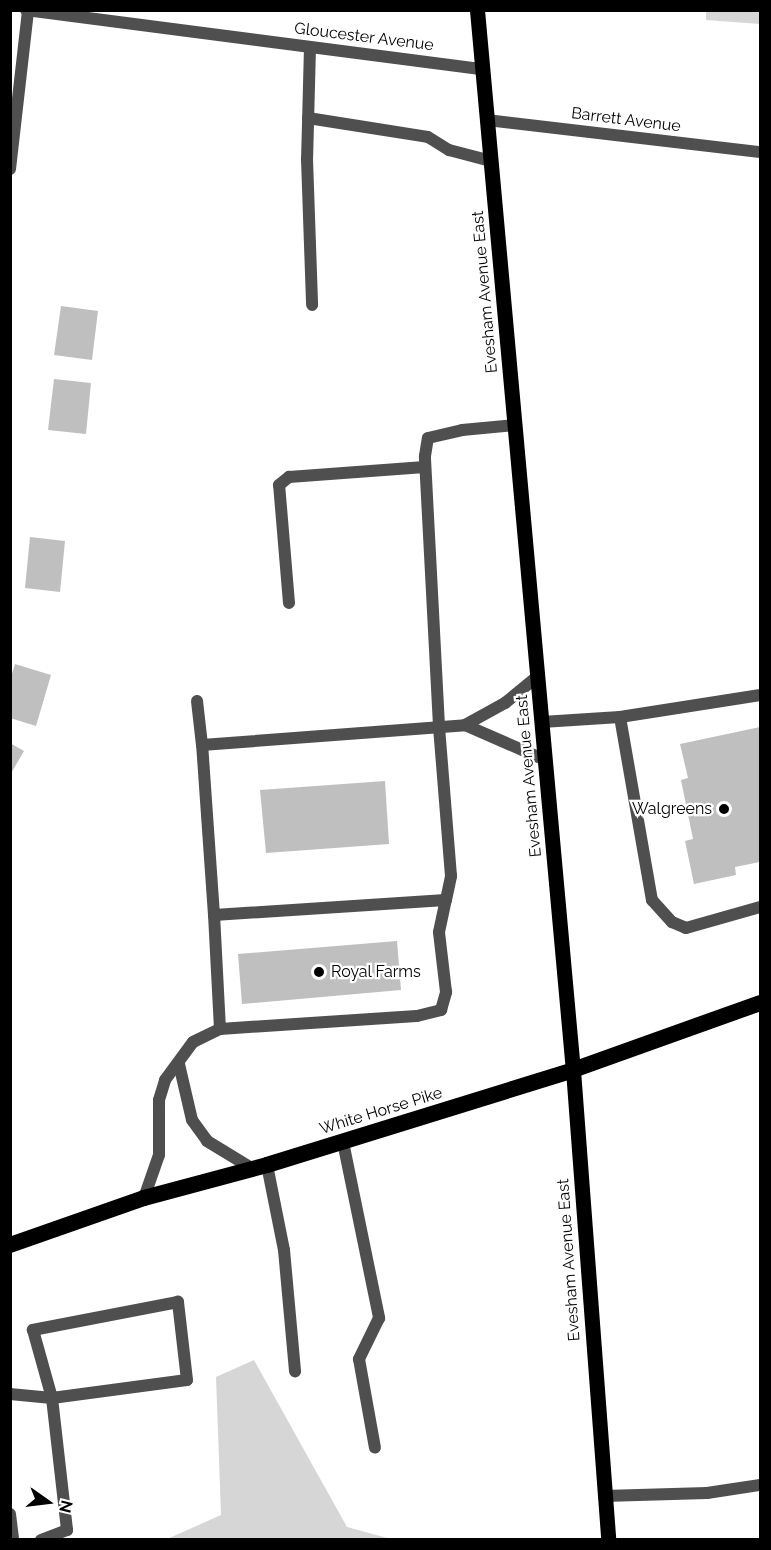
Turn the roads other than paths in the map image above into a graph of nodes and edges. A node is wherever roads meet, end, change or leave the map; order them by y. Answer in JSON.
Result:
{"nodes":[{"id":1,"x":477,"y":10,"type":"edge"},
{"id":2,"x":28,"y":11,"type":"edge"},
{"id":3,"x":310,"y":47,"type":"junction"},
{"id":4,"x":482,"y":69,"type":"junction"},
{"id":5,"x":308,"y":118,"type":"junction"},
{"id":6,"x":487,"y":120,"type":"junction"},
{"id":7,"x":760,"y":152,"type":"edge"},
{"id":8,"x":491,"y":161,"type":"junction"},
{"id":9,"x":10,"y":168,"type":"edge"},
{"id":10,"x":312,"y":305,"type":"dead end"},
{"id":11,"x":515,"y":425,"type":"junction"},
{"id":12,"x":425,"y":467,"type":"junction"},
{"id":13,"x":289,"y":603,"type":"dead end"},
{"id":14,"x":538,"y":676,"type":"junction"},
{"id":15,"x":760,"y":695,"type":"edge"},
{"id":16,"x":197,"y":701,"type":"dead end"},
{"id":17,"x":620,"y":717,"type":"junction"},
{"id":18,"x":542,"y":722,"type":"junction"},
{"id":19,"x":465,"y":725,"type":"junction"},
{"id":20,"x":439,"y":726,"type":"junction"},
{"id":21,"x":202,"y":745,"type":"junction"},
{"id":22,"x":545,"y":760,"type":"junction"},
{"id":23,"x":446,"y":900,"type":"junction"},
{"id":24,"x":760,"y":907,"type":"edge"},
{"id":25,"x":214,"y":915,"type":"junction"},
{"id":26,"x":760,"y":1003,"type":"edge"},
{"id":27,"x":220,"y":1029,"type":"junction"},
{"id":28,"x":179,"y":1064,"type":"junction"},
{"id":29,"x":573,"y":1070,"type":"junction"},
{"id":30,"x":343,"y":1142,"type":"junction"},
{"id":31,"x":260,"y":1167,"type":"junction"},
{"id":32,"x":144,"y":1198,"type":"junction"},
{"id":33,"x":10,"y":1245,"type":"edge"},
{"id":34,"x":295,"y":1372,"type":"dead end"},
{"id":35,"x":10,"y":1394,"type":"edge"},
{"id":36,"x":52,"y":1398,"type":"junction"},
{"id":37,"x":375,"y":1448,"type":"dead end"},
{"id":38,"x":760,"y":1485,"type":"edge"},
{"id":39,"x":604,"y":1496,"type":"junction"},
{"id":40,"x":10,"y":1514,"type":"edge"},
{"id":41,"x":13,"y":1539,"type":"edge"},
{"id":42,"x":40,"y":1539,"type":"edge"},
{"id":43,"x":608,"y":1539,"type":"edge"}],
"edges":[{"from":1,"to":4,"type":"main road","name":"Evesham Avenue East"},
{"from":2,"to":3,"type":"street","name":"Gloucester Avenue"},
{"from":2,"to":9,"type":"street"},
{"from":3,"to":4,"type":"street","name":"Gloucester Avenue"},
{"from":3,"to":5,"type":"street"},
{"from":4,"to":6,"type":"main road","name":"Evesham Avenue East"},
{"from":5,"to":8,"type":"street"},
{"from":5,"to":10,"type":"street"},
{"from":6,"to":7,"type":"street","name":"Barrett Avenue"},
{"from":6,"to":8,"type":"main road","name":"Evesham Avenue East"},
{"from":8,"to":11,"type":"main road","name":"Evesham Avenue East"},
{"from":11,"to":12,"type":"street"},
{"from":11,"to":14,"type":"main road","name":"Evesham Avenue East"},
{"from":12,"to":13,"type":"street"},
{"from":12,"to":20,"type":"street"},
{"from":14,"to":18,"type":"main road","name":"Evesham Avenue East"},
{"from":14,"to":19,"type":"street"},
{"from":15,"to":17,"type":"street"},
{"from":16,"to":21,"type":"street"},
{"from":17,"to":18,"type":"street"},
{"from":17,"to":24,"type":"street"},
{"from":18,"to":22,"type":"main road","name":"Evesham Avenue East"},
{"from":19,"to":20,"type":"street"},
{"from":19,"to":22,"type":"street"},
{"from":20,"to":21,"type":"street"},
{"from":20,"to":23,"type":"street"},
{"from":21,"to":25,"type":"street"},
{"from":22,"to":29,"type":"main road","name":"Evesham Avenue East"},
{"from":23,"to":25,"type":"street"},
{"from":23,"to":27,"type":"street"},
{"from":25,"to":27,"type":"street"},
{"from":26,"to":29,"type":"highway","name":"White Horse Pike"},
{"from":27,"to":28,"type":"street"},
{"from":28,"to":31,"type":"street"},
{"from":28,"to":32,"type":"street"},
{"from":29,"to":30,"type":"highway","name":"White Horse Pike"},
{"from":29,"to":39,"type":"main road","name":"Evesham Avenue East"},
{"from":30,"to":31,"type":"highway","name":"White Horse Pike"},
{"from":30,"to":37,"type":"street"},
{"from":31,"to":32,"type":"highway","name":"White Horse Pike"},
{"from":31,"to":34,"type":"street"},
{"from":32,"to":33,"type":"highway","name":"White Horse Pike"},
{"from":35,"to":36,"type":"street"},
{"from":36,"to":36,"type":"street"},
{"from":36,"to":42,"type":"street"},
{"from":38,"to":39,"type":"street"},
{"from":39,"to":43,"type":"main road","name":"Evesham Avenue East"},
{"from":40,"to":41,"type":"street"}]}
